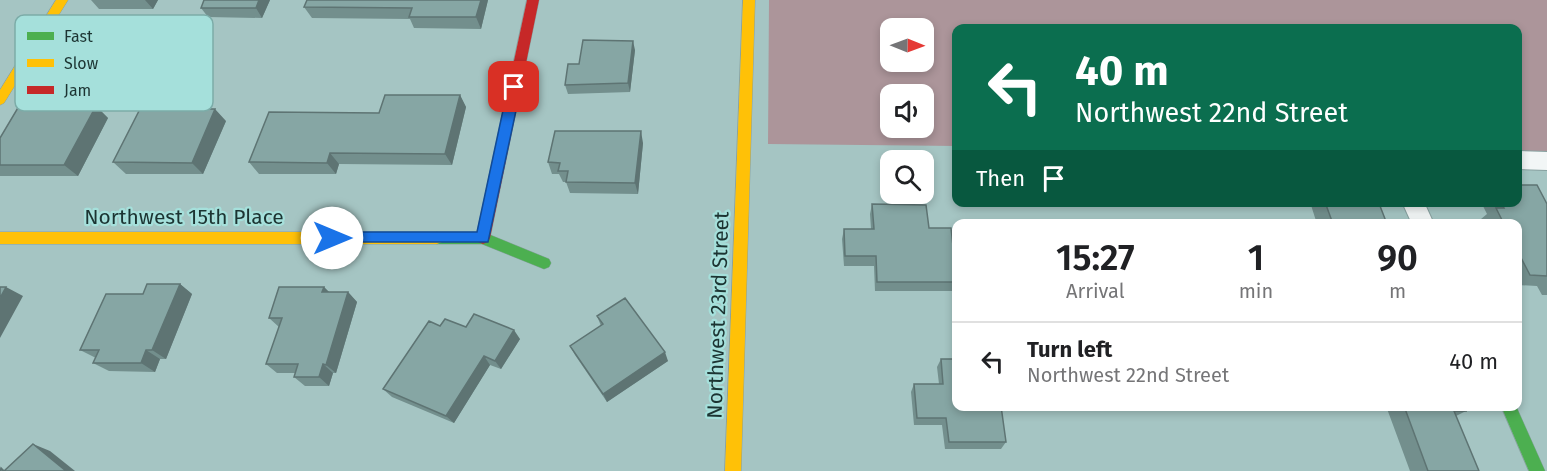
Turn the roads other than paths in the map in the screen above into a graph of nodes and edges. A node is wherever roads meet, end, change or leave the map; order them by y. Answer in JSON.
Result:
{"nodes":[{"id":1,"x":62,"y":0,"type":"edge"},
{"id":2,"x":533,"y":0,"type":"edge"},
{"id":3,"x":749,"y":0,"type":"edge"},
{"id":4,"x":53,"y":15,"type":"edge"},
{"id":5,"x":15,"y":76,"type":"edge"},
{"id":6,"x":0,"y":100,"type":"edge"},
{"id":7,"x":1522,"y":160,"type":"edge"},
{"id":8,"x":1547,"y":161,"type":"edge"},
{"id":9,"x":0,"y":237,"type":"edge"},
{"id":10,"x":483,"y":238,"type":"junction"},
{"id":11,"x":544,"y":263,"type":"dead end"},
{"id":12,"x":1510,"y":411,"type":"edge"},
{"id":13,"x":733,"y":471,"type":"edge"},
{"id":14,"x":1537,"y":471,"type":"edge"}],
"edges":[{"from":1,"to":4,"type":"street"},
{"from":2,"to":10,"type":"street"},
{"from":3,"to":13,"type":"street","name":"Northwest 23rd Street"},
{"from":5,"to":6,"type":"street"},
{"from":7,"to":8,"type":"street"},
{"from":9,"to":10,"type":"street","name":"Northwest 15th Place"},
{"from":10,"to":11,"type":"street","name":"Northwest 15th Place"},
{"from":12,"to":14,"type":"street"}]}
